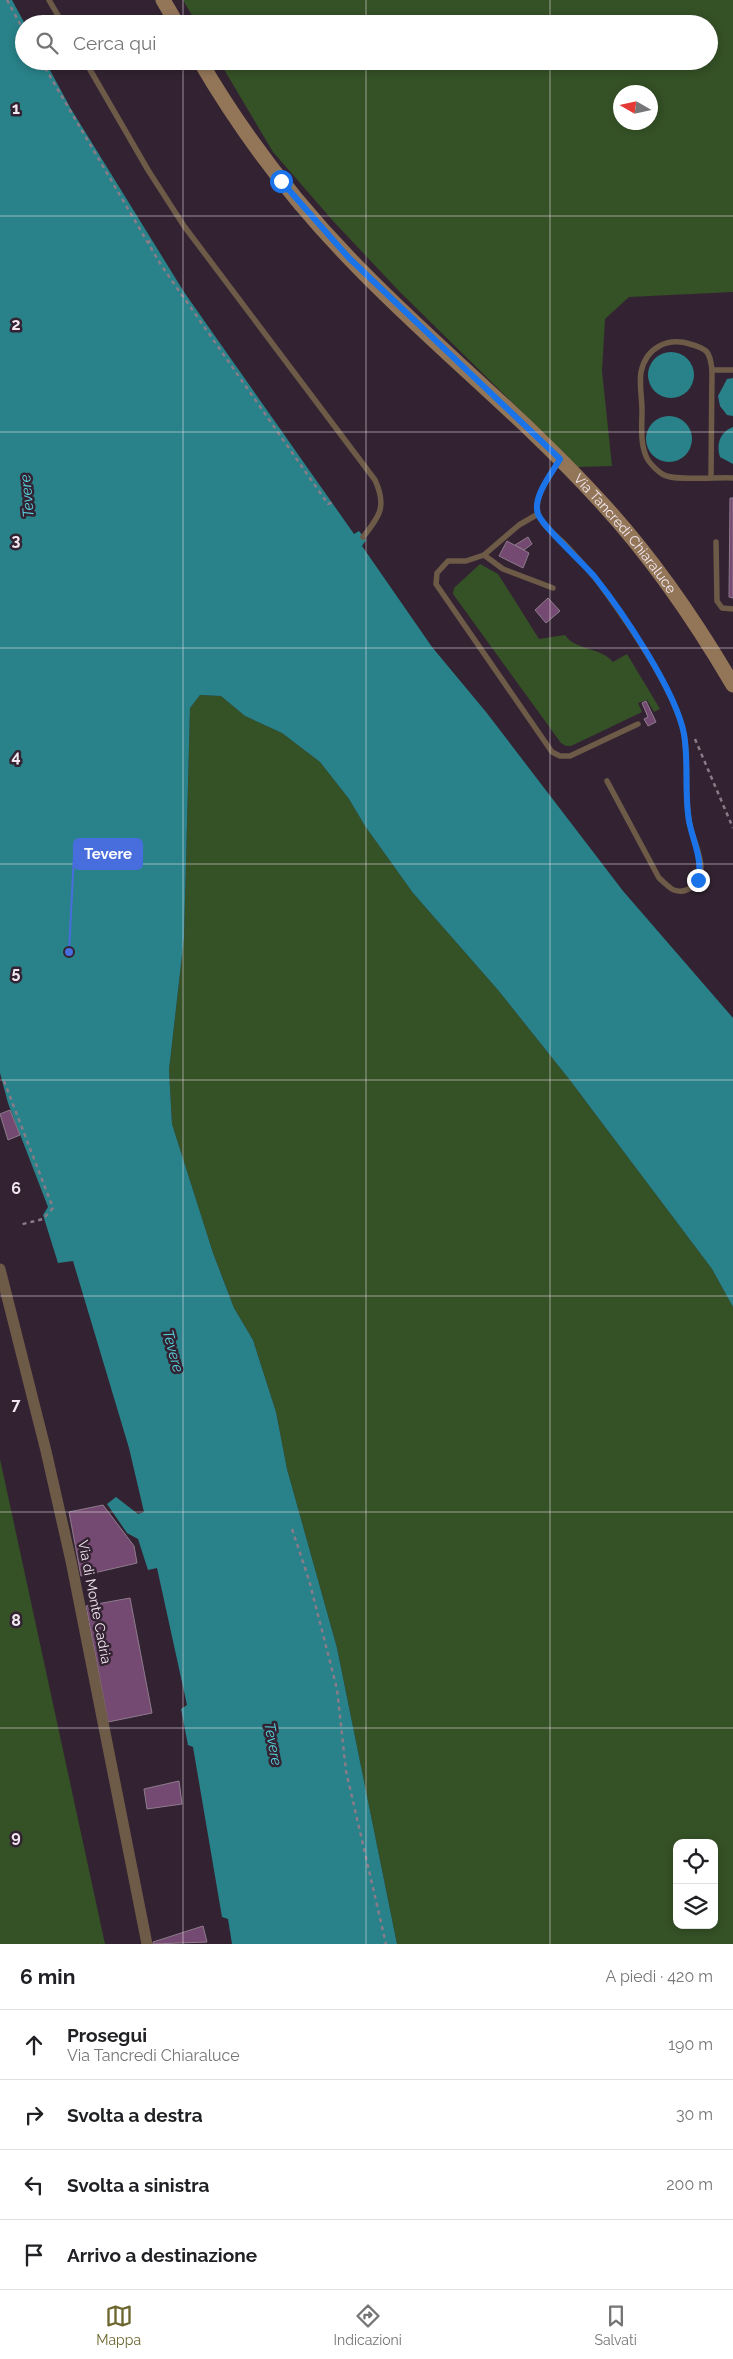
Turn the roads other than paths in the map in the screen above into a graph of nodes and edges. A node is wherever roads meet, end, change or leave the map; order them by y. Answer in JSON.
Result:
{"nodes":[{"id":1,"x":49,"y":0,"type":"edge"},
{"id":2,"x":163,"y":0,"type":"edge"},
{"id":3,"x":58,"y":15,"type":"edge"},
{"id":4,"x":172,"y":15,"type":"edge"},
{"id":5,"x":89,"y":70,"type":"edge"},
{"id":6,"x":206,"y":70,"type":"edge"},
{"id":7,"x":712,"y":370,"type":"junction"},
{"id":8,"x":733,"y":370,"type":"edge"},
{"id":9,"x":560,"y":459,"type":"junction"},
{"id":10,"x":711,"y":477,"type":"junction"},
{"id":11,"x":733,"y":478,"type":"edge"},
{"id":12,"x":538,"y":514,"type":"junction"},
{"id":13,"x":363,"y":537,"type":"dead end"},
{"id":14,"x":716,"y":542,"type":"dead end"},
{"id":15,"x":484,"y":556,"type":"junction"},
{"id":16,"x":553,"y":588,"type":"dead end"},
{"id":17,"x":733,"y":609,"type":"edge"},
{"id":18,"x":733,"y":685,"type":"edge"},
{"id":19,"x":638,"y":724,"type":"dead end"},
{"id":20,"x":607,"y":781,"type":"dead end"},
{"id":21,"x":0,"y":1269,"type":"edge"},
{"id":22,"x":146,"y":1944,"type":"edge"}],
"edges":[{"from":1,"to":3,"type":"lane"},
{"from":2,"to":4,"type":"street"},
{"from":5,"to":13,"type":"lane"},
{"from":6,"to":9,"type":"street","name":"Via Tancredi Chiaraluce"},
{"from":7,"to":8,"type":"lane"},
{"from":7,"to":10,"type":"lane"},
{"from":7,"to":10,"type":"lane"},
{"from":9,"to":12,"type":"lane"},
{"from":9,"to":18,"type":"street","name":"Via Tancredi Chiaraluce"},
{"from":10,"to":11,"type":"lane"},
{"from":12,"to":15,"type":"lane"},
{"from":12,"to":20,"type":"lane"},
{"from":14,"to":17,"type":"lane"},
{"from":15,"to":16,"type":"lane"},
{"from":15,"to":19,"type":"lane"},
{"from":21,"to":22,"type":"street","name":"Via di Monte Cadria"}]}
